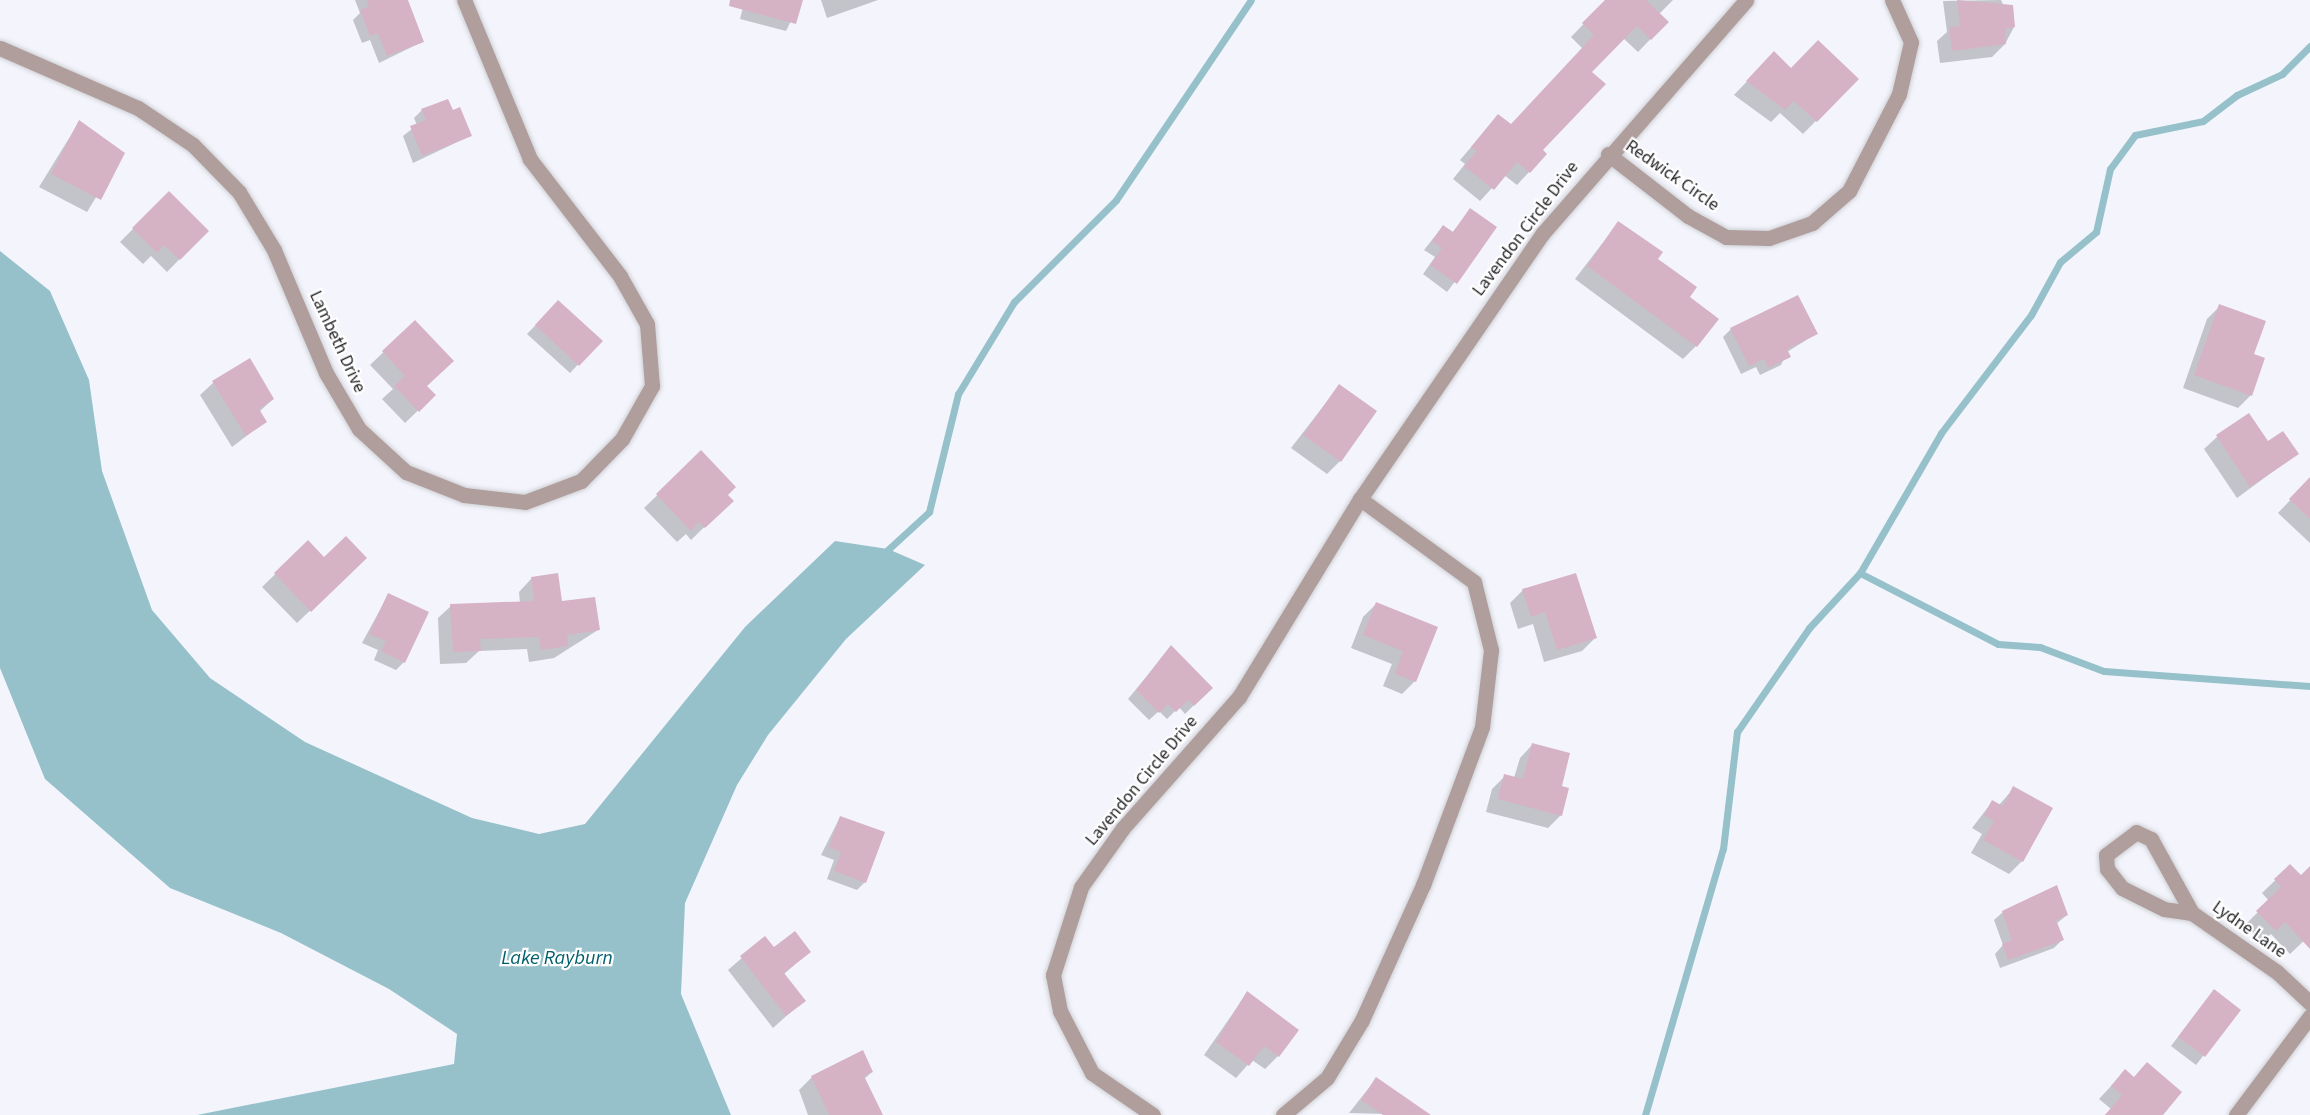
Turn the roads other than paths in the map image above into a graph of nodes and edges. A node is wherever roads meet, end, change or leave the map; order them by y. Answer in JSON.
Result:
{"nodes":[{"id":1,"x":464,"y":0,"type":"edge"},
{"id":2,"x":1746,"y":0,"type":"edge"},
{"id":3,"x":1892,"y":0,"type":"edge"},
{"id":4,"x":0,"y":48,"type":"edge"},
{"id":5,"x":1608,"y":154,"type":"junction"},
{"id":6,"x":1360,"y":499,"type":"junction"},
{"id":7,"x":2192,"y":913,"type":"junction"},
{"id":8,"x":2310,"y":1003,"type":"edge"},
{"id":9,"x":2310,"y":1016,"type":"edge"},
{"id":10,"x":1153,"y":1115,"type":"edge"},
{"id":11,"x":1283,"y":1115,"type":"edge"},
{"id":12,"x":2236,"y":1115,"type":"edge"}],
"edges":[{"from":1,"to":4,"type":"street","name":"Lambeth Drive"},
{"from":2,"to":5,"type":"street","name":"Lavendon Circle Drive"},
{"from":3,"to":5,"type":"street","name":"Redwick Circle"},
{"from":5,"to":6,"type":"street","name":"Lavendon Circle Drive"},
{"from":6,"to":10,"type":"street","name":"Lavendon Circle Drive"},
{"from":6,"to":11,"type":"street"},
{"from":7,"to":7,"type":"street","name":"Lydne Lane"},
{"from":7,"to":8,"type":"street","name":"Lydne Lane"},
{"from":9,"to":12,"type":"street"}]}
